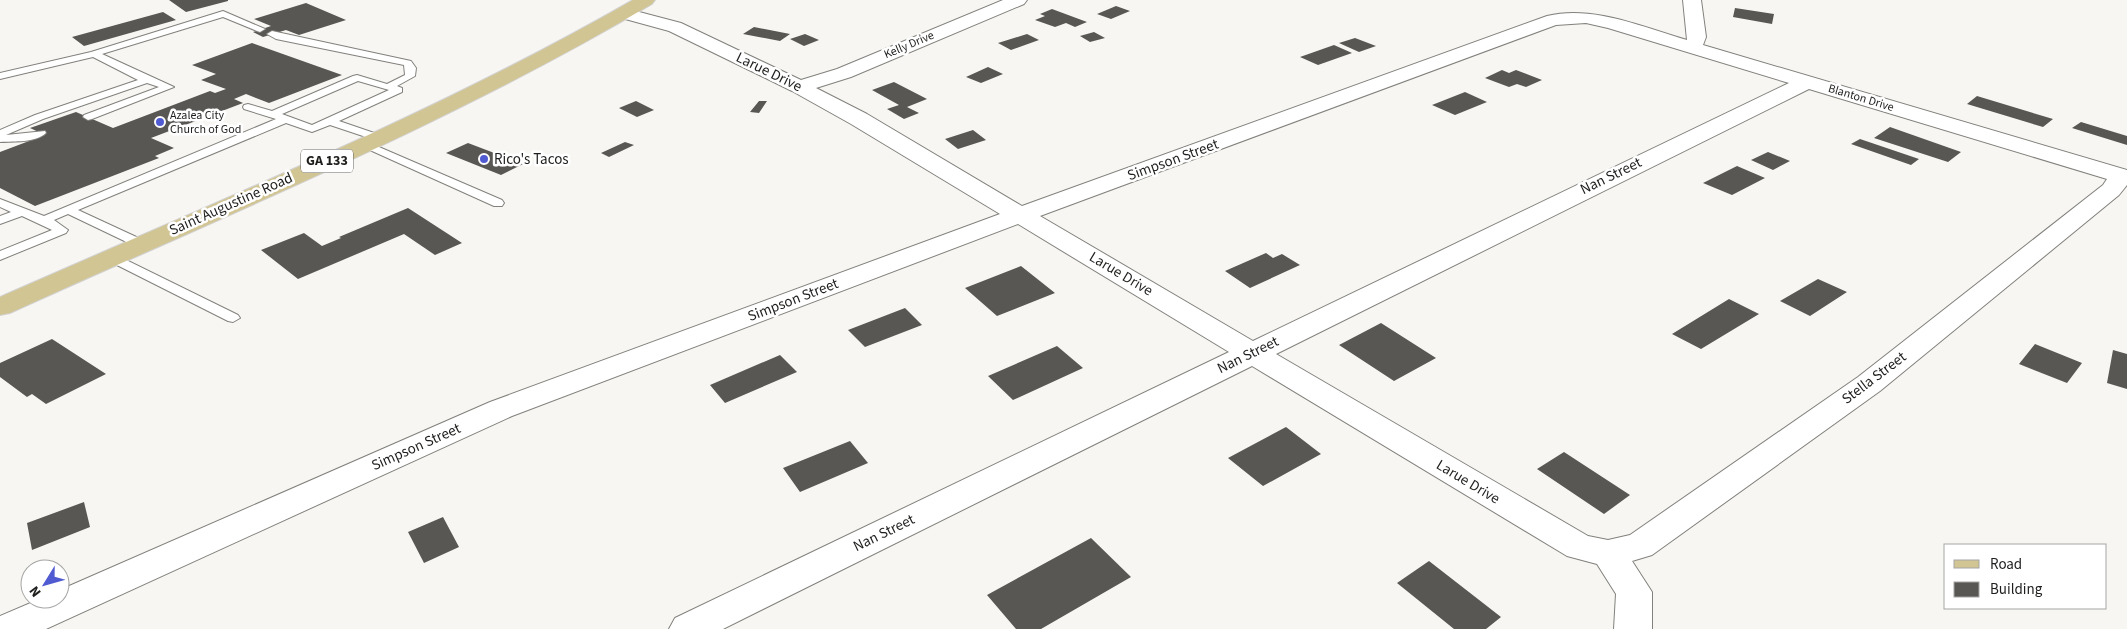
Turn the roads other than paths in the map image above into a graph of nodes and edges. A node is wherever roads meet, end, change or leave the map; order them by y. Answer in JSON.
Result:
{"nodes":[{"id":1,"x":1018,"y":0,"type":"edge"},
{"id":2,"x":1692,"y":0,"type":"edge"},
{"id":3,"x":635,"y":7,"type":"edge"},
{"id":4,"x":1594,"y":20,"type":"joint"},
{"id":5,"x":260,"y":30,"type":"dead end"},
{"id":6,"x":272,"y":34,"type":"dead end"},
{"id":7,"x":1693,"y":47,"type":"junction"},
{"id":8,"x":94,"y":54,"type":"junction"},
{"id":9,"x":0,"y":76,"type":"edge"},
{"id":10,"x":147,"y":80,"type":"junction"},
{"id":11,"x":1807,"y":82,"type":"junction"},
{"id":12,"x":388,"y":87,"type":"junction"},
{"id":13,"x":799,"y":87,"type":"junction"},
{"id":14,"x":248,"y":107,"type":"dead end"},
{"id":15,"x":273,"y":114,"type":"junction"},
{"id":16,"x":88,"y":117,"type":"dead end"},
{"id":17,"x":286,"y":119,"type":"junction"},
{"id":18,"x":330,"y":121,"type":"junction"},
{"id":19,"x":41,"y":133,"type":"dead end"},
{"id":20,"x":0,"y":134,"type":"edge"},
{"id":21,"x":0,"y":138,"type":"edge"},
{"id":22,"x":372,"y":141,"type":"junction"},
{"id":23,"x":2125,"y":177,"type":"edge"},
{"id":24,"x":0,"y":203,"type":"edge"},
{"id":25,"x":498,"y":203,"type":"dead end"},
{"id":26,"x":68,"y":210,"type":"junction"},
{"id":27,"x":21,"y":212,"type":"junction"},
{"id":28,"x":1022,"y":215,"type":"junction"},
{"id":29,"x":0,"y":220,"type":"edge"},
{"id":30,"x":44,"y":220,"type":"junction"},
{"id":31,"x":141,"y":244,"type":"junction"},
{"id":32,"x":0,"y":256,"type":"edge"},
{"id":33,"x":112,"y":257,"type":"junction"},
{"id":34,"x":39,"y":289,"type":"junction"},
{"id":35,"x":0,"y":294,"type":"edge"},
{"id":36,"x":0,"y":307,"type":"edge"},
{"id":37,"x":233,"y":318,"type":"dead end"},
{"id":38,"x":1253,"y":353,"type":"junction"},
{"id":39,"x":1608,"y":553,"type":"junction"},
{"id":40,"x":9,"y":629,"type":"edge"},
{"id":41,"x":688,"y":629,"type":"edge"},
{"id":42,"x":1632,"y":629,"type":"edge"}],
"edges":[{"from":1,"to":13,"type":"street","name":"Kelly Drive"},
{"from":2,"to":7,"type":"street"},
{"from":3,"to":13,"type":"street","name":"Larue Drive"},
{"from":3,"to":22,"type":"main road","name":"Saint Augustine Road","number":"GA 133"},
{"from":4,"to":7,"type":"street","name":"Blanton Drive"},
{"from":4,"to":28,"type":"street","name":"Simpson Street"},
{"from":5,"to":8,"type":"lane"},
{"from":6,"to":12,"type":"lane"},
{"from":7,"to":11,"type":"street","name":"Blanton Drive"},
{"from":8,"to":9,"type":"lane"},
{"from":8,"to":10,"type":"lane"},
{"from":10,"to":16,"type":"lane"},
{"from":10,"to":20,"type":"lane"},
{"from":11,"to":23,"type":"street","name":"Blanton Drive"},
{"from":11,"to":38,"type":"street","name":"Nan Street"},
{"from":12,"to":15,"type":"lane"},
{"from":12,"to":18,"type":"lane"},
{"from":13,"to":28,"type":"street","name":"Larue Drive"},
{"from":14,"to":15,"type":"lane"},
{"from":15,"to":17,"type":"lane"},
{"from":17,"to":18,"type":"lane"},
{"from":17,"to":26,"type":"lane"},
{"from":18,"to":22,"type":"lane"},
{"from":19,"to":21,"type":"lane"},
{"from":22,"to":25,"type":"lane"},
{"from":22,"to":31,"type":"main road","name":"Saint Augustine Road","number":"GA 133"},
{"from":23,"to":39,"type":"street","name":"Stella Street"},
{"from":24,"to":27,"type":"lane"},
{"from":26,"to":30,"type":"lane"},
{"from":26,"to":31,"type":"lane"},
{"from":27,"to":29,"type":"lane"},
{"from":27,"to":30,"type":"lane"},
{"from":28,"to":38,"type":"street","name":"Larue Drive"},
{"from":28,"to":40,"type":"street","name":"Simpson Street"},
{"from":30,"to":32,"type":"lane"},
{"from":31,"to":33,"type":"main road","name":"Saint Augustine Road","number":"GA 133"},
{"from":33,"to":34,"type":"main road","name":"Saint Augustine Road","number":"GA 133"},
{"from":33,"to":37,"type":"lane"},
{"from":34,"to":35,"type":"main road"},
{"from":34,"to":36,"type":"main road","name":"Saint Augustine Road","number":"GA 133"},
{"from":38,"to":39,"type":"street","name":"Larue Drive"},
{"from":38,"to":41,"type":"street","name":"Nan Street"},
{"from":39,"to":42,"type":"street"}]}
